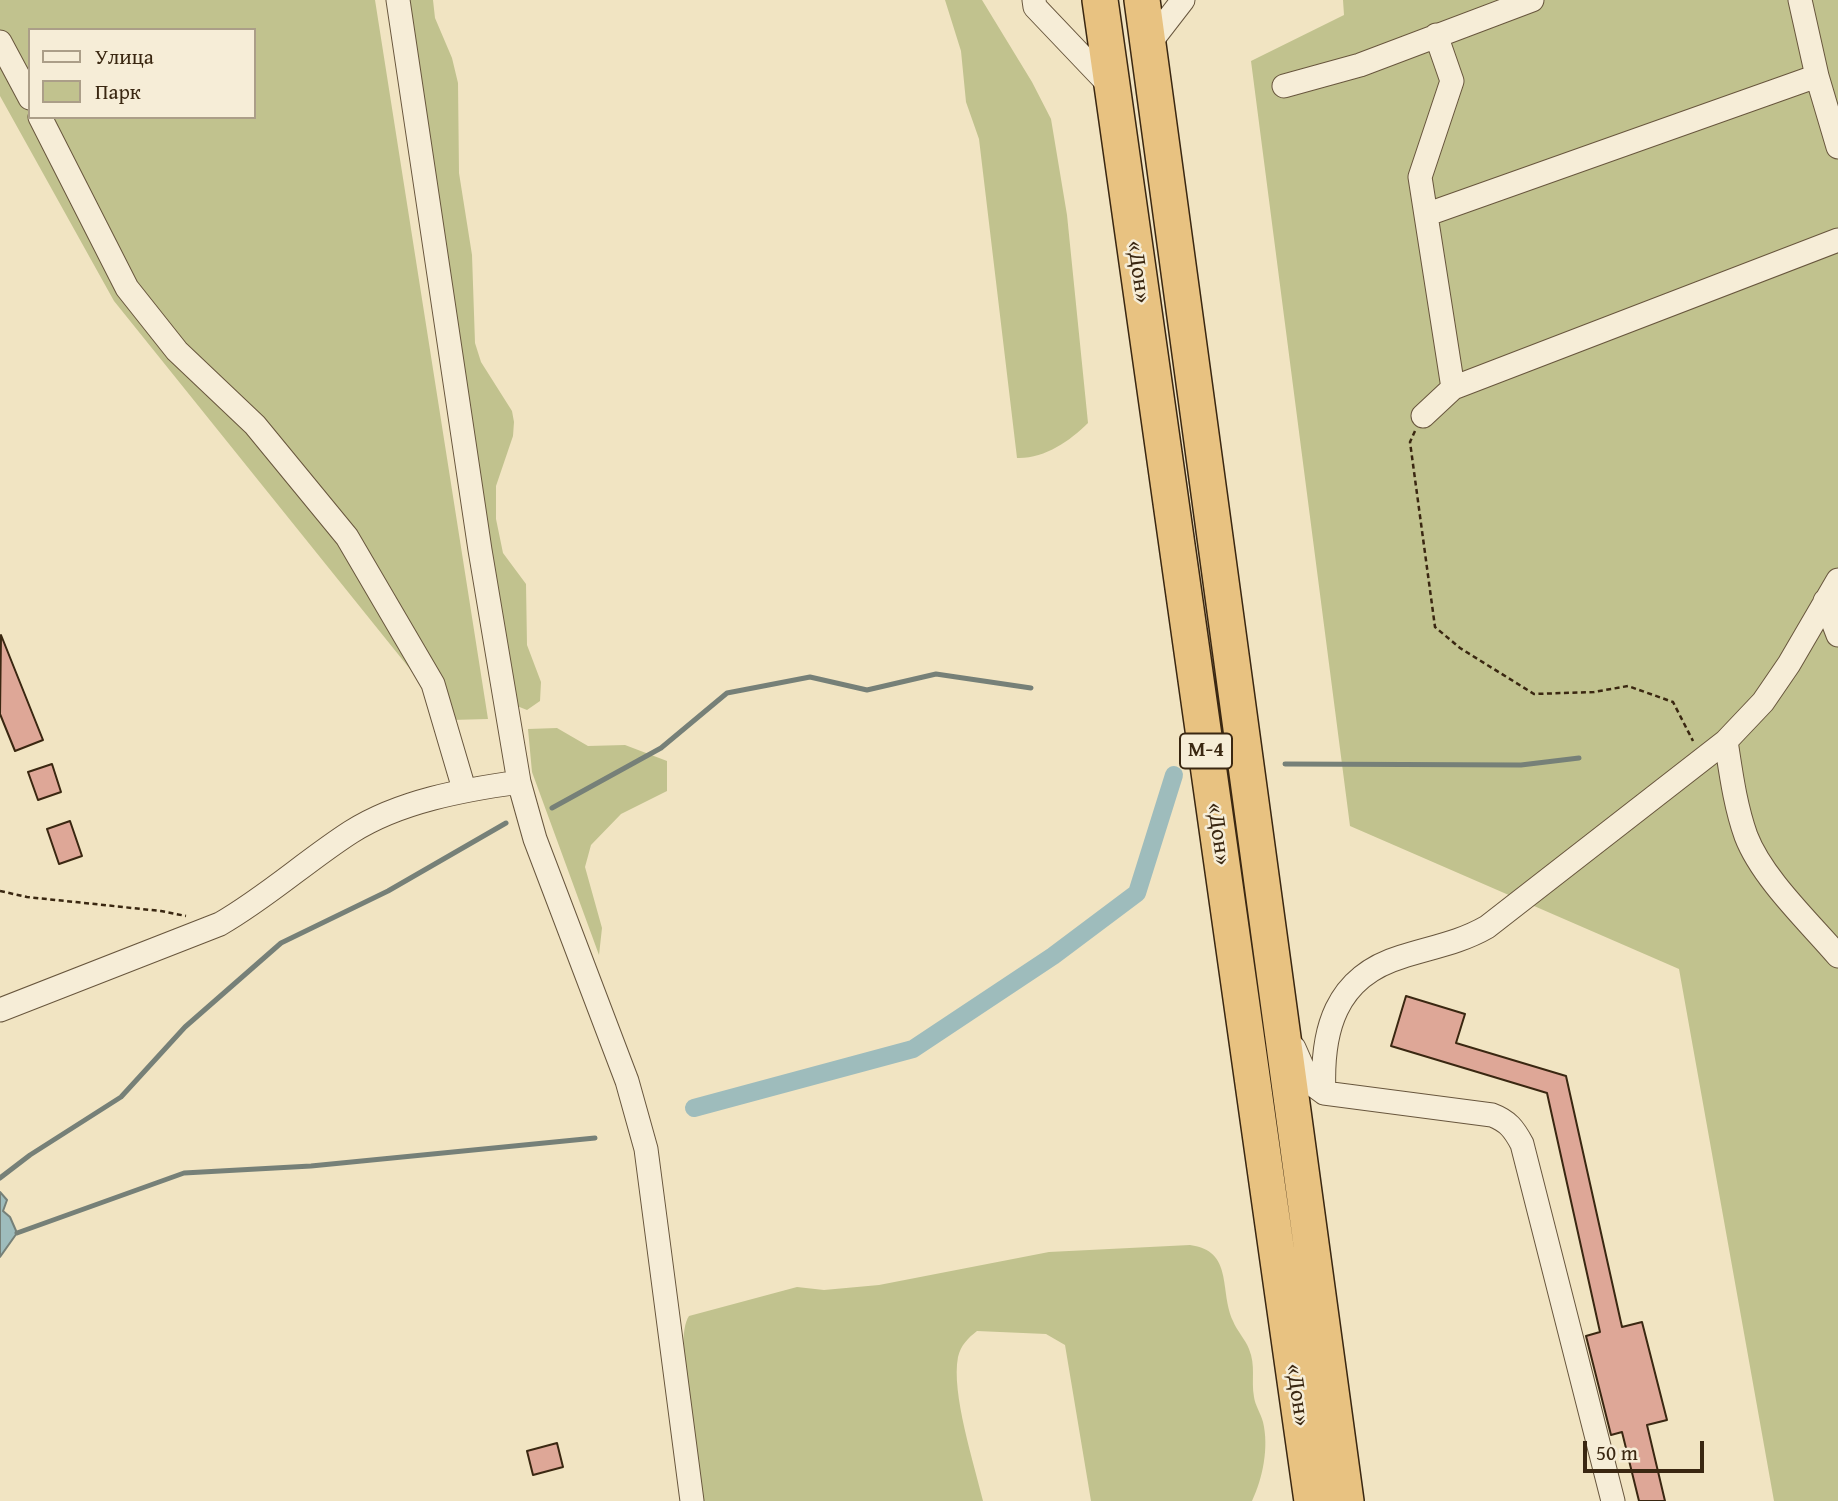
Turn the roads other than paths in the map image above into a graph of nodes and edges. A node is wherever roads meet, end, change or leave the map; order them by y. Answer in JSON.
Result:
{"nodes":[{"id":1,"x":398,"y":0,"type":"edge"},
{"id":2,"x":1034,"y":0,"type":"edge"},
{"id":3,"x":1100,"y":0,"type":"edge"},
{"id":4,"x":1142,"y":0,"type":"edge"},
{"id":5,"x":1183,"y":0,"type":"edge"},
{"id":6,"x":1532,"y":0,"type":"edge"},
{"id":7,"x":1800,"y":0,"type":"edge"},
{"id":8,"x":1496,"y":7,"type":"edge"},
{"id":9,"x":1436,"y":35,"type":"junction"},
{"id":10,"x":0,"y":42,"type":"edge"},
{"id":11,"x":1149,"y":44,"type":"junction"},
{"id":12,"x":1817,"y":76,"type":"junction"},
{"id":13,"x":1284,"y":86,"type":"dead end"},
{"id":14,"x":1113,"y":89,"type":"junction"},
{"id":15,"x":28,"y":94,"type":"edge"},
{"id":16,"x":41,"y":119,"type":"edge"},
{"id":17,"x":1838,"y":147,"type":"edge"},
{"id":18,"x":1428,"y":215,"type":"junction"},
{"id":19,"x":1838,"y":240,"type":"edge"},
{"id":20,"x":1453,"y":388,"type":"junction"},
{"id":21,"x":1423,"y":416,"type":"road end"},
{"id":22,"x":1838,"y":580,"type":"edge"},
{"id":23,"x":1825,"y":601,"type":"junction"},
{"id":24,"x":1838,"y":635,"type":"edge"},
{"id":25,"x":1726,"y":741,"type":"junction"},
{"id":26,"x":519,"y":782,"type":"junction"},
{"id":27,"x":464,"y":789,"type":"junction"},
{"id":28,"x":1838,"y":956,"type":"edge"},
{"id":29,"x":1275,"y":996,"type":"junction"},
{"id":30,"x":0,"y":1010,"type":"edge"},
{"id":31,"x":1324,"y":1093,"type":"junction"},
{"id":32,"x":692,"y":1501,"type":"edge"},
{"id":33,"x":1312,"y":1501,"type":"edge"},
{"id":34,"x":1346,"y":1501,"type":"edge"},
{"id":35,"x":1613,"y":1501,"type":"edge"}],
"edges":[{"from":1,"to":26,"type":"street"},
{"from":2,"to":14,"type":"street"},
{"from":3,"to":14,"type":"highway","name":"«Дон»","number":"М-4"},
{"from":4,"to":11,"type":"highway","name":"«Дон»","number":"М-4"},
{"from":5,"to":11,"type":"street"},
{"from":6,"to":8,"type":"street"},
{"from":7,"to":12,"type":"street"},
{"from":8,"to":9,"type":"street"},
{"from":9,"to":13,"type":"street"},
{"from":9,"to":18,"type":"street"},
{"from":10,"to":15,"type":"street"},
{"from":11,"to":29,"type":"highway","name":"«Дон»","number":"М-4"},
{"from":12,"to":17,"type":"street"},
{"from":12,"to":18,"type":"street"},
{"from":14,"to":33,"type":"highway","name":"«Дон»","number":"М-4"},
{"from":16,"to":27,"type":"street"},
{"from":18,"to":20,"type":"street"},
{"from":19,"to":20,"type":"street"},
{"from":20,"to":21,"type":"street"},
{"from":22,"to":23,"type":"street"},
{"from":23,"to":24,"type":"street"},
{"from":23,"to":25,"type":"street"},
{"from":25,"to":28,"type":"street"},
{"from":25,"to":31,"type":"street"},
{"from":26,"to":27,"type":"street"},
{"from":26,"to":32,"type":"street"},
{"from":27,"to":30,"type":"street"},
{"from":29,"to":31,"type":"street"},
{"from":29,"to":34,"type":"highway","name":"«Дон»","number":"М-4"},
{"from":31,"to":35,"type":"street"}]}
